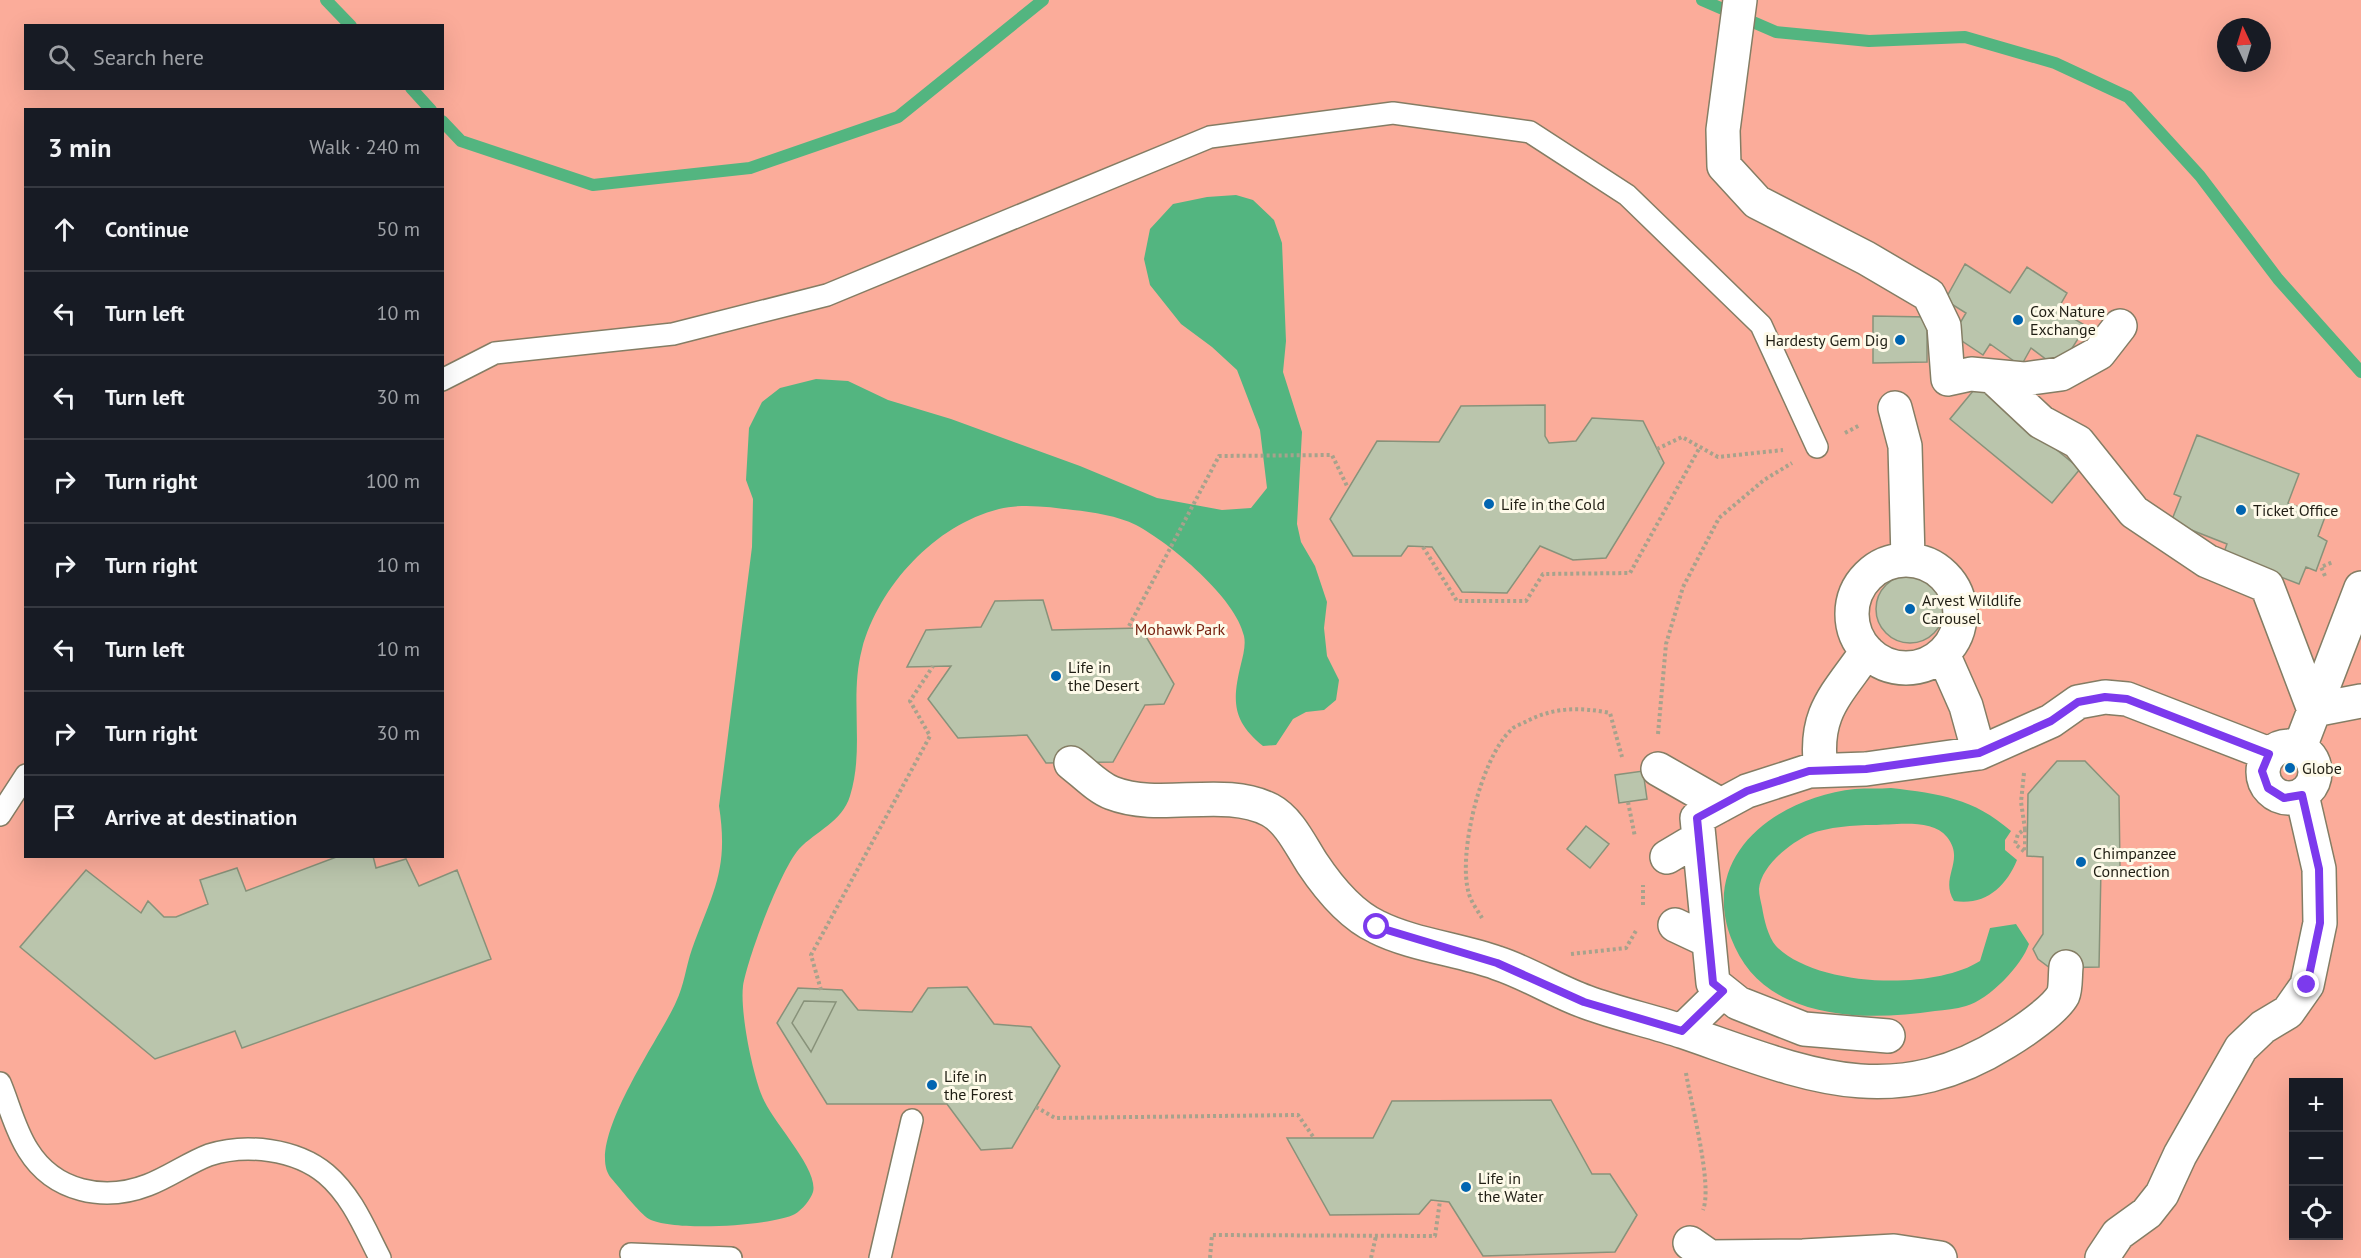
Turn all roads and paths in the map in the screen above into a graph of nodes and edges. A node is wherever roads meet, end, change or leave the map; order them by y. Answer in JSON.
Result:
{"nodes":[{"id":1,"x":1740,"y":0,"type":"edge"},
{"id":2,"x":2120,"y":326,"type":"dead end"},
{"id":3,"x":1994,"y":378,"type":"junction"},
{"id":4,"x":444,"y":379,"type":"edge"},
{"id":5,"x":1894,"y":408,"type":"dead end"},
{"id":6,"x":1700,"y":447,"type":"junction"},
{"id":7,"x":1817,"y":447,"type":"joint"},
{"id":8,"x":1657,"y":449,"type":"dead end"},
{"id":9,"x":1348,"y":489,"type":"dead end"},
{"id":10,"x":1423,"y":547,"type":"dead end"},
{"id":11,"x":1908,"y":559,"type":"junction"},
{"id":12,"x":2361,"y":588,"type":"edge"},
{"id":13,"x":1129,"y":626,"type":"dead end"},
{"id":14,"x":1867,"y":651,"type":"junction"},
{"id":15,"x":1943,"y":654,"type":"junction"},
{"id":16,"x":933,"y":666,"type":"dead end"},
{"id":17,"x":2361,"y":701,"type":"edge"},
{"id":18,"x":2314,"y":710,"type":"junction"},
{"id":19,"x":2030,"y":731,"type":"junction"},
{"id":20,"x":2300,"y":747,"type":"junction"},
{"id":21,"x":1979,"y":753,"type":"junction"},
{"id":22,"x":2269,"y":754,"type":"junction"},
{"id":23,"x":1071,"y":763,"type":"dead end"},
{"id":24,"x":1623,"y":764,"type":"dead end"},
{"id":25,"x":1658,"y":769,"type":"dead end"},
{"id":26,"x":1821,"y":771,"type":"junction"},
{"id":27,"x":24,"y":778,"type":"edge"},
{"id":28,"x":2302,"y":795,"type":"junction"},
{"id":29,"x":1628,"y":802,"type":"dead end"},
{"id":30,"x":1721,"y":805,"type":"junction"},
{"id":31,"x":0,"y":815,"type":"edge"},
{"id":32,"x":2025,"y":829,"type":"junction"},
{"id":33,"x":1699,"y":838,"type":"junction"},
{"id":34,"x":1653,"y":853,"type":"joint"},
{"id":35,"x":1642,"y":881,"type":"dead end"},
{"id":36,"x":1642,"y":913,"type":"dead end"},
{"id":37,"x":1641,"y":923,"type":"dead end"},
{"id":38,"x":1485,"y":924,"type":"dead end"},
{"id":39,"x":1675,"y":925,"type":"dead end"},
{"id":40,"x":1709,"y":940,"type":"junction"},
{"id":41,"x":1569,"y":954,"type":"dead end"},
{"id":42,"x":2066,"y":967,"type":"dead end"},
{"id":43,"x":821,"y":990,"type":"dead end"},
{"id":44,"x":1723,"y":991,"type":"junction"},
{"id":45,"x":1682,"y":1031,"type":"junction"},
{"id":46,"x":1888,"y":1036,"type":"dead end"},
{"id":47,"x":0,"y":1083,"type":"edge"},
{"id":48,"x":1036,"y":1107,"type":"dead end"},
{"id":49,"x":912,"y":1120,"type":"dead end"},
{"id":50,"x":1314,"y":1138,"type":"dead end"},
{"id":51,"x":1440,"y":1201,"type":"dead end"},
{"id":52,"x":1376,"y":1236,"type":"junction"},
{"id":53,"x":1690,"y":1243,"type":"dead end"},
{"id":54,"x":380,"y":1258,"type":"edge"},
{"id":55,"x":632,"y":1258,"type":"edge"},
{"id":56,"x":731,"y":1258,"type":"edge"},
{"id":57,"x":880,"y":1258,"type":"edge"},
{"id":58,"x":1210,"y":1258,"type":"edge"},
{"id":59,"x":1371,"y":1258,"type":"edge"},
{"id":60,"x":1940,"y":1258,"type":"edge"},
{"id":61,"x":2103,"y":1258,"type":"edge"}],
"edges":[{"from":1,"to":3,"type":"street"},
{"from":2,"to":3,"type":"street"},
{"from":3,"to":18,"type":"street"},
{"from":4,"to":7,"type":"lane"},
{"from":5,"to":11,"type":"street"},
{"from":6,"to":7,"type":"path"},
{"from":6,"to":8,"type":"path"},
{"from":6,"to":10,"type":"path"},
{"from":9,"to":13,"type":"path"},
{"from":11,"to":14,"type":"street"},
{"from":11,"to":15,"type":"street"},
{"from":12,"to":18,"type":"street"},
{"from":14,"to":15,"type":"street"},
{"from":14,"to":26,"type":"street"},
{"from":15,"to":21,"type":"street"},
{"from":16,"to":43,"type":"path"},
{"from":17,"to":18,"type":"street"},
{"from":18,"to":20,"type":"street"},
{"from":19,"to":21,"type":"street"},
{"from":19,"to":22,"type":"street"},
{"from":19,"to":32,"type":"path"},
{"from":20,"to":22,"type":"street"},
{"from":20,"to":28,"type":"street"},
{"from":21,"to":26,"type":"street"},
{"from":22,"to":28,"type":"street"},
{"from":23,"to":45,"type":"street"},
{"from":24,"to":38,"type":"path"},
{"from":25,"to":30,"type":"street"},
{"from":26,"to":30,"type":"street"},
{"from":27,"to":31,"type":"lane"},
{"from":28,"to":61,"type":"street"},
{"from":29,"to":34,"type":"path"},
{"from":30,"to":33,"type":"street"},
{"from":32,"to":32,"type":"path"},
{"from":33,"to":34,"type":"street"},
{"from":33,"to":40,"type":"street"},
{"from":35,"to":36,"type":"path"},
{"from":37,"to":41,"type":"path"},
{"from":39,"to":40,"type":"street"},
{"from":40,"to":44,"type":"street"},
{"from":42,"to":45,"type":"street"},
{"from":44,"to":45,"type":"street"},
{"from":44,"to":46,"type":"street"},
{"from":47,"to":54,"type":"lane"},
{"from":48,"to":50,"type":"path"},
{"from":49,"to":57,"type":"lane"},
{"from":51,"to":52,"type":"path"},
{"from":52,"to":58,"type":"path"},
{"from":52,"to":59,"type":"path"},
{"from":53,"to":60,"type":"street"},
{"from":55,"to":56,"type":"lane"}]}
